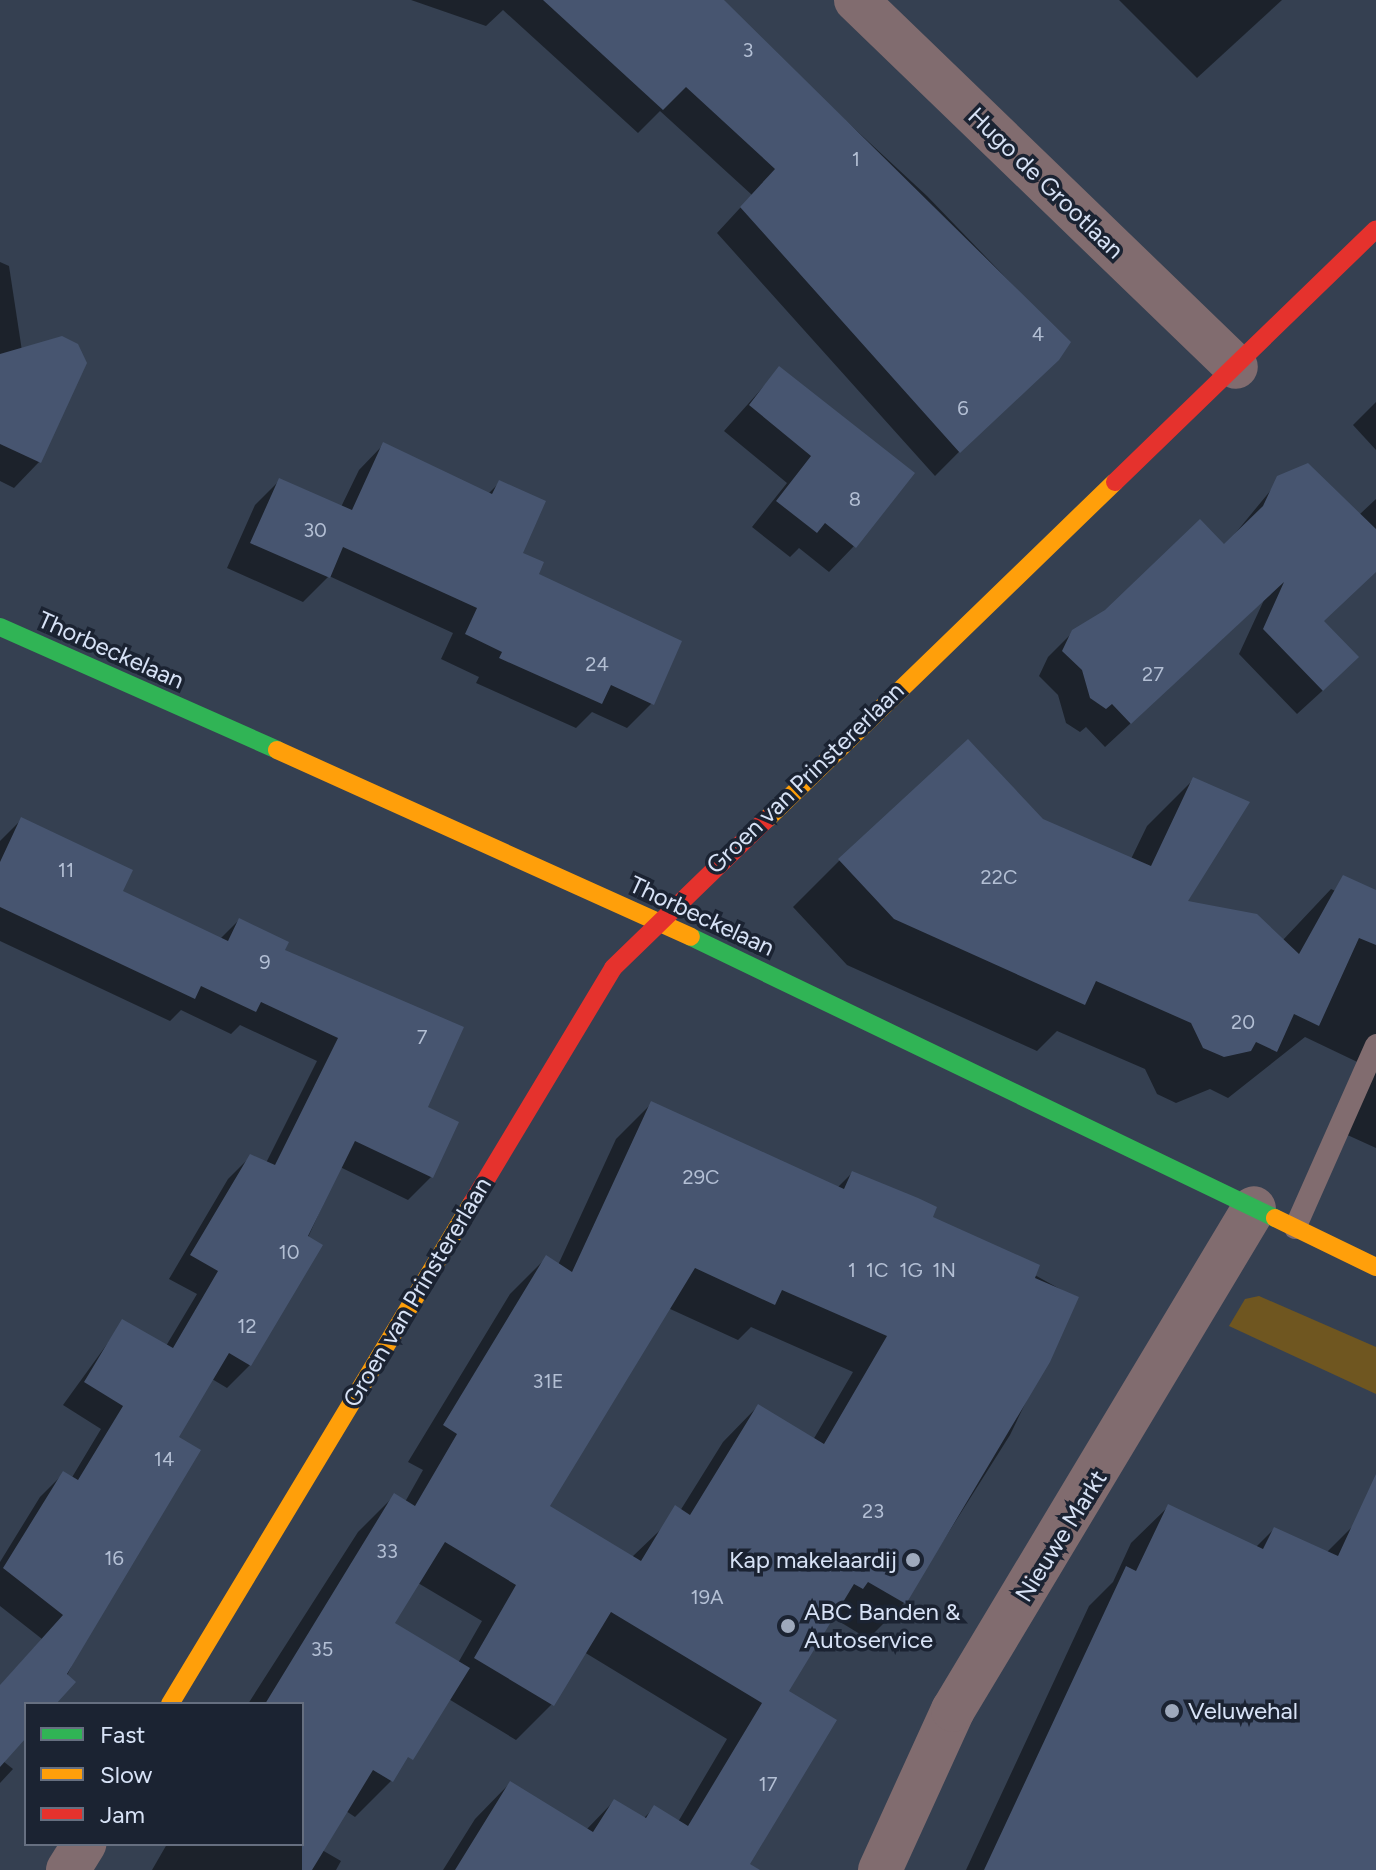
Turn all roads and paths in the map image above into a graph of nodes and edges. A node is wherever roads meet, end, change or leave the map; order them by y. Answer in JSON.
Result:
{"nodes":[{"id":1,"x":856,"y":0,"type":"edge"},
{"id":2,"x":1376,"y":229,"type":"edge"},
{"id":3,"x":1236,"y":367,"type":"junction"},
{"id":4,"x":0,"y":627,"type":"edge"},
{"id":5,"x":657,"y":920,"type":"junction"},
{"id":6,"x":1376,"y":1045,"type":"edge"},
{"id":7,"x":1254,"y":1208,"type":"junction"},
{"id":8,"x":1295,"y":1228,"type":"junction"},
{"id":9,"x":1376,"y":1267,"type":"edge"},
{"id":10,"x":171,"y":1702,"type":"edge"},
{"id":11,"x":83,"y":1846,"type":"edge"},
{"id":12,"x":68,"y":1870,"type":"edge"},
{"id":13,"x":880,"y":1870,"type":"edge"}],
"edges":[{"from":1,"to":3,"type":"street","name":"Hugo de Grootlaan"},
{"from":2,"to":3,"type":"street","name":"Groen van Prinstererlaan"},
{"from":3,"to":5,"type":"street","name":"Groen van Prinstererlaan"},
{"from":4,"to":5,"type":"street","name":"Thorbeckelaan"},
{"from":5,"to":7,"type":"street","name":"Thorbeckelaan"},
{"from":5,"to":10,"type":"street","name":"Groen van Prinstererlaan"},
{"from":6,"to":8,"type":"lane"},
{"from":7,"to":8,"type":"street","name":"Thorbeckelaan"},
{"from":7,"to":13,"type":"street","name":"Nieuwe Markt"},
{"from":8,"to":9,"type":"street","name":"Thorbeckelaan"},
{"from":11,"to":12,"type":"street"}]}
